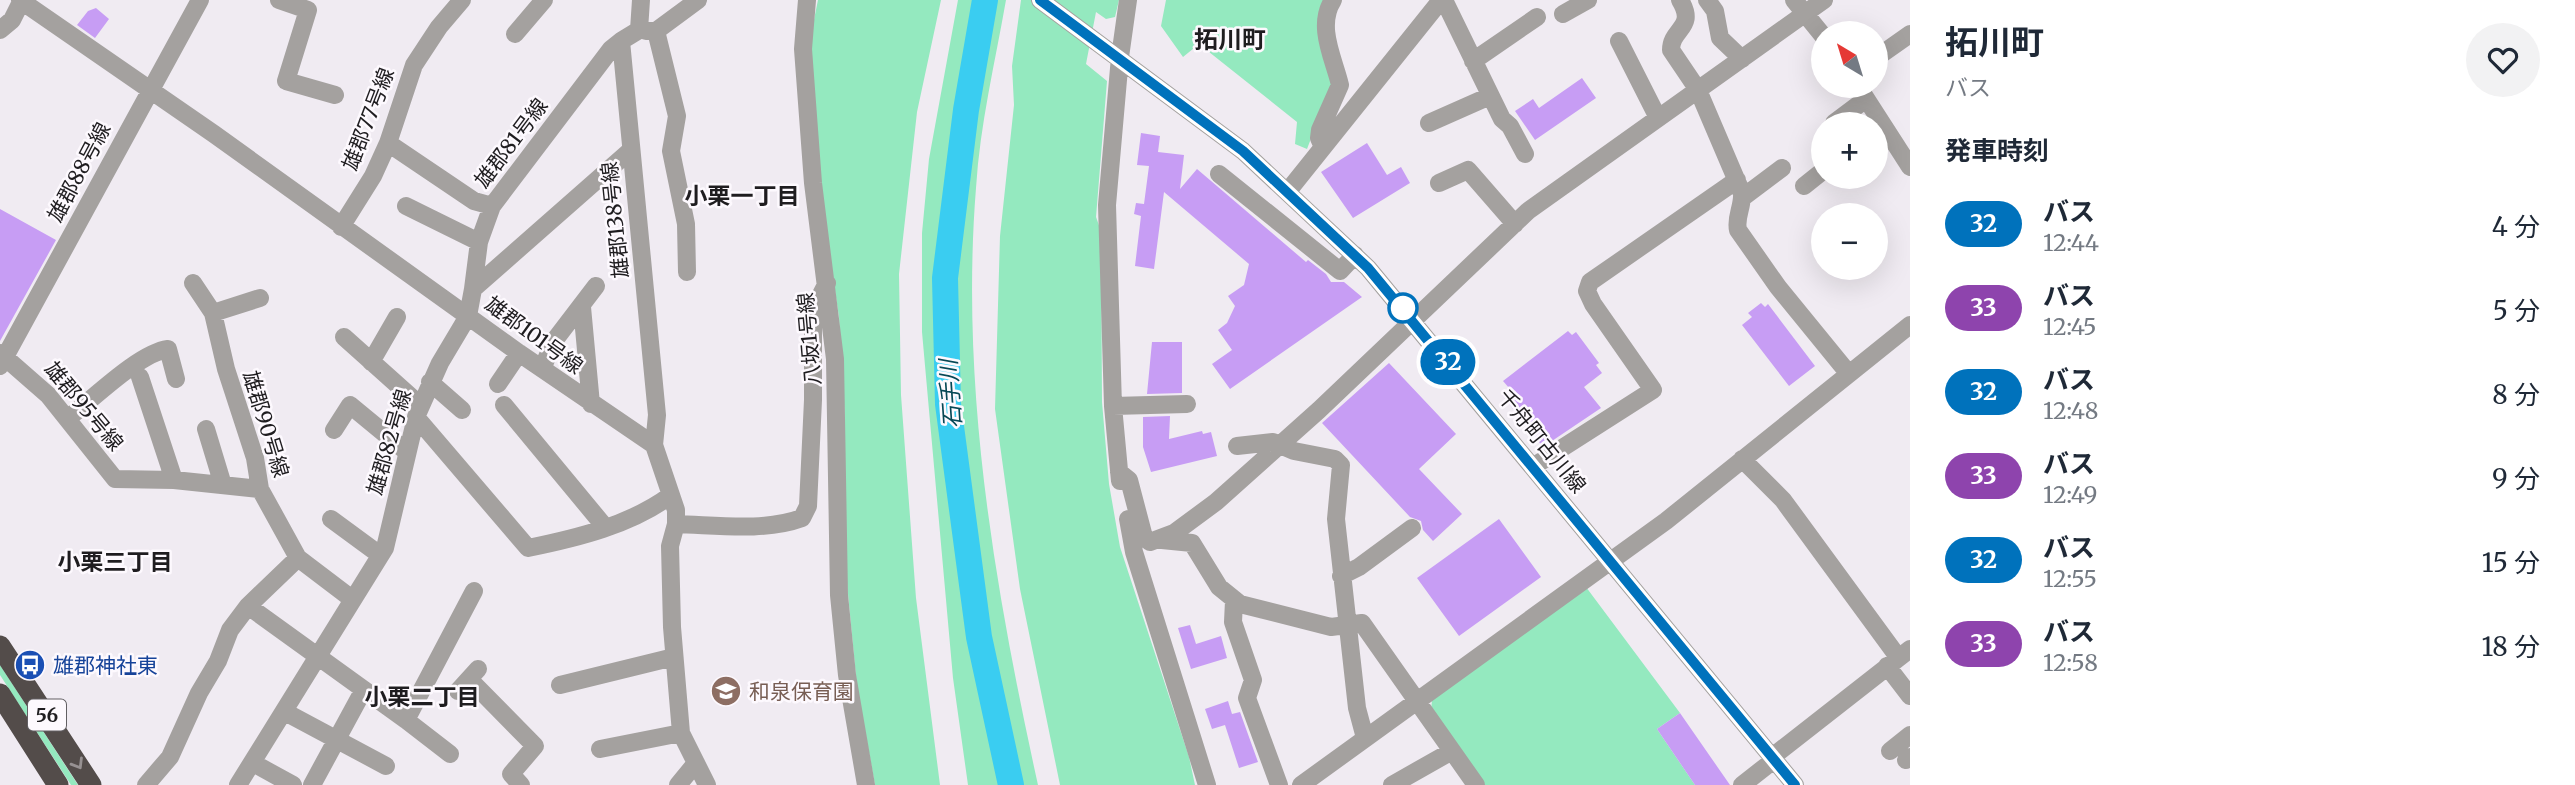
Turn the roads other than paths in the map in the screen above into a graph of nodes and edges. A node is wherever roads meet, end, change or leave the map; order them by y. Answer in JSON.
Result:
{"nodes":[{"id":1,"x":21,"y":0,"type":"edge"},
{"id":2,"x":200,"y":0,"type":"edge"},
{"id":3,"x":279,"y":0,"type":"edge"},
{"id":4,"x":462,"y":0,"type":"edge"},
{"id":5,"x":544,"y":0,"type":"edge"},
{"id":6,"x":641,"y":0,"type":"edge"},
{"id":7,"x":698,"y":0,"type":"edge"},
{"id":8,"x":1040,"y":0,"type":"edge"},
{"id":9,"x":1128,"y":0,"type":"edge"},
{"id":10,"x":1333,"y":0,"type":"edge"},
{"id":11,"x":1442,"y":0,"type":"edge"},
{"id":12,"x":1588,"y":0,"type":"edge"},
{"id":13,"x":1680,"y":0,"type":"edge"},
{"id":14,"x":1707,"y":0,"type":"edge"},
{"id":15,"x":1824,"y":0,"type":"edge"},
{"id":16,"x":804,"y":4,"type":"edge"},
{"id":17,"x":1800,"y":7,"type":"edge"},
{"id":18,"x":1563,"y":14,"type":"dead end"},
{"id":19,"x":1531,"y":16,"type":"dead end"},
{"id":20,"x":1811,"y":21,"type":"edge"},
{"id":21,"x":0,"y":30,"type":"edge"},
{"id":22,"x":648,"y":31,"type":"junction"},
{"id":23,"x":515,"y":34,"type":"dead end"},
{"id":24,"x":621,"y":41,"type":"junction"},
{"id":25,"x":1619,"y":41,"type":"dead end"},
{"id":26,"x":1119,"y":57,"type":"junction"},
{"id":27,"x":1742,"y":59,"type":"junction"},
{"id":28,"x":1473,"y":61,"type":"junction"},
{"id":29,"x":149,"y":90,"type":"junction"},
{"id":30,"x":1698,"y":90,"type":"junction"},
{"id":31,"x":335,"y":95,"type":"dead end"},
{"id":32,"x":1490,"y":96,"type":"junction"},
{"id":33,"x":1857,"y":98,"type":"edge"},
{"id":34,"x":1844,"y":112,"type":"edge"},
{"id":35,"x":1658,"y":118,"type":"junction"},
{"id":36,"x":1429,"y":123,"type":"dead end"},
{"id":37,"x":1888,"y":139,"type":"edge"},
{"id":38,"x":388,"y":143,"type":"junction"},
{"id":39,"x":1323,"y":147,"type":"junction"},
{"id":40,"x":631,"y":150,"type":"junction"},
{"id":41,"x":1525,"y":154,"type":"dead end"},
{"id":42,"x":1910,"y":167,"type":"edge"},
{"id":43,"x":1782,"y":168,"type":"dead end"},
{"id":44,"x":1219,"y":174,"type":"dead end"},
{"id":45,"x":1737,"y":180,"type":"junction"},
{"id":46,"x":1811,"y":180,"type":"edge"},
{"id":47,"x":1439,"y":183,"type":"dead end"},
{"id":48,"x":1804,"y":186,"type":"dead end"},
{"id":49,"x":1288,"y":191,"type":"junction"},
{"id":50,"x":1742,"y":198,"type":"junction"},
{"id":51,"x":406,"y":205,"type":"dead end"},
{"id":52,"x":492,"y":206,"type":"junction"},
{"id":53,"x":1515,"y":224,"type":"junction"},
{"id":54,"x":341,"y":227,"type":"junction"},
{"id":55,"x":479,"y":242,"type":"junction"},
{"id":56,"x":1354,"y":256,"type":"junction"},
{"id":57,"x":687,"y":272,"type":"dead end"},
{"id":58,"x":193,"y":283,"type":"dead end"},
{"id":59,"x":827,"y":283,"type":"junction"},
{"id":60,"x":596,"y":286,"type":"dead end"},
{"id":61,"x":473,"y":289,"type":"junction"},
{"id":62,"x":260,"y":298,"type":"dead end"},
{"id":63,"x":582,"y":307,"type":"junction"},
{"id":64,"x":213,"y":313,"type":"junction"},
{"id":65,"x":467,"y":316,"type":"junction"},
{"id":66,"x":397,"y":317,"type":"dead end"},
{"id":67,"x":1413,"y":320,"type":"junction"},
{"id":68,"x":1907,"y":335,"type":"edge"},
{"id":69,"x":344,"y":337,"type":"dead end"},
{"id":70,"x":519,"y":353,"type":"junction"},
{"id":71,"x":2,"y":359,"type":"edge"},
{"id":72,"x":371,"y":362,"type":"junction"},
{"id":73,"x":542,"y":369,"type":"junction"},
{"id":74,"x":1849,"y":374,"type":"junction"},
{"id":75,"x":140,"y":377,"type":"dead end"},
{"id":76,"x":176,"y":379,"type":"dead end"},
{"id":77,"x":430,"y":382,"type":"junction"},
{"id":78,"x":498,"y":384,"type":"dead end"},
{"id":79,"x":592,"y":404,"type":"junction"},
{"id":80,"x":1187,"y":404,"type":"dead end"},
{"id":81,"x":504,"y":405,"type":"dead end"},
{"id":82,"x":1113,"y":406,"type":"junction"},
{"id":83,"x":462,"y":410,"type":"dead end"},
{"id":84,"x":418,"y":411,"type":"junction"},
{"id":85,"x":68,"y":418,"type":"junction"},
{"id":86,"x":206,"y":429,"type":"dead end"},
{"id":87,"x":334,"y":430,"type":"dead end"},
{"id":88,"x":1281,"y":443,"type":"junction"},
{"id":89,"x":654,"y":445,"type":"junction"},
{"id":90,"x":1237,"y":446,"type":"dead end"},
{"id":91,"x":407,"y":452,"type":"junction"},
{"id":92,"x":1742,"y":459,"type":"junction"},
{"id":93,"x":1534,"y":466,"type":"junction"},
{"id":94,"x":1119,"y":472,"type":"junction"},
{"id":95,"x":174,"y":480,"type":"junction"},
{"id":96,"x":223,"y":485,"type":"junction"},
{"id":97,"x":260,"y":489,"type":"junction"},
{"id":98,"x":671,"y":495,"type":"junction"},
{"id":99,"x":331,"y":519,"type":"dead end"},
{"id":100,"x":676,"y":524,"type":"junction"},
{"id":101,"x":605,"y":527,"type":"junction"},
{"id":102,"x":1412,"y":528,"type":"dead end"},
{"id":103,"x":1162,"y":540,"type":"junction"},
{"id":104,"x":380,"y":555,"type":"junction"},
{"id":105,"x":298,"y":558,"type":"junction"},
{"id":106,"x":1611,"y":561,"type":"junction"},
{"id":107,"x":1341,"y":576,"type":"junction"},
{"id":108,"x":474,"y":591,"type":"dead end"},
{"id":109,"x":352,"y":599,"type":"junction"},
{"id":110,"x":1234,"y":601,"type":"junction"},
{"id":111,"x":248,"y":606,"type":"junction"},
{"id":112,"x":1346,"y":624,"type":"junction"},
{"id":113,"x":0,"y":646,"type":"edge"},
{"id":114,"x":1903,"y":655,"type":"edge"},
{"id":115,"x":317,"y":656,"type":"junction"},
{"id":116,"x":674,"y":657,"type":"junction"},
{"id":117,"x":468,"y":680,"type":"dead end"},
{"id":118,"x":560,"y":685,"type":"dead end"},
{"id":119,"x":363,"y":691,"type":"junction"},
{"id":120,"x":0,"y":694,"type":"edge"},
{"id":121,"x":1910,"y":696,"type":"edge"},
{"id":122,"x":1418,"y":701,"type":"junction"},
{"id":123,"x":285,"y":712,"type":"junction"},
{"id":124,"x":405,"y":720,"type":"junction"},
{"id":125,"x":681,"y":733,"type":"junction"},
{"id":126,"x":1910,"y":735,"type":"edge"},
{"id":127,"x":1365,"y":738,"type":"junction"},
{"id":128,"x":334,"y":740,"type":"junction"},
{"id":129,"x":858,"y":748,"type":"junction"},
{"id":130,"x":600,"y":749,"type":"dead end"},
{"id":131,"x":1452,"y":751,"type":"junction"},
{"id":132,"x":450,"y":754,"type":"dead end"},
{"id":133,"x":1902,"y":756,"type":"edge"},
{"id":134,"x":1773,"y":759,"type":"junction"},
{"id":135,"x":696,"y":763,"type":"junction"},
{"id":136,"x":253,"y":764,"type":"junction"},
{"id":137,"x":386,"y":766,"type":"dead end"},
{"id":138,"x":510,"y":781,"type":"edge"},
{"id":139,"x":58,"y":785,"type":"edge"},
{"id":140,"x":91,"y":785,"type":"edge"},
{"id":141,"x":146,"y":785,"type":"edge"},
{"id":142,"x":237,"y":785,"type":"edge"},
{"id":143,"x":293,"y":785,"type":"edge"},
{"id":144,"x":312,"y":785,"type":"edge"},
{"id":145,"x":678,"y":785,"type":"edge"},
{"id":146,"x":690,"y":785,"type":"edge"},
{"id":147,"x":707,"y":785,"type":"edge"},
{"id":148,"x":854,"y":785,"type":"edge"},
{"id":149,"x":866,"y":785,"type":"edge"},
{"id":150,"x":1207,"y":785,"type":"edge"},
{"id":151,"x":1279,"y":785,"type":"edge"},
{"id":152,"x":1301,"y":785,"type":"edge"},
{"id":153,"x":1392,"y":785,"type":"edge"},
{"id":154,"x":1476,"y":785,"type":"edge"},
{"id":155,"x":1742,"y":785,"type":"edge"},
{"id":156,"x":1795,"y":785,"type":"edge"}],
"edges":[{"from":1,"to":21,"type":"street"},
{"from":1,"to":29,"type":"street","name":"雄郡101号線"},
{"from":2,"to":29,"type":"street","name":"雄郡88号線"},
{"from":3,"to":31,"type":"street"},
{"from":4,"to":38,"type":"street","name":"雄郡77号線"},
{"from":5,"to":23,"type":"street"},
{"from":6,"to":22,"type":"street"},
{"from":7,"to":22,"type":"street"},
{"from":8,"to":26,"type":"street","name":"千舟町古川線"},
{"from":9,"to":26,"type":"street"},
{"from":10,"to":39,"type":"street"},
{"from":11,"to":28,"type":"street"},
{"from":11,"to":39,"type":"street"},
{"from":12,"to":18,"type":"street"},
{"from":13,"to":30,"type":"street"},
{"from":14,"to":27,"type":"street"},
{"from":15,"to":17,"type":"street"},
{"from":16,"to":59,"type":"street","name":"八坂1号線"},
{"from":17,"to":20,"type":"street"},
{"from":17,"to":27,"type":"street"},
{"from":19,"to":28,"type":"street"},
{"from":22,"to":24,"type":"street"},
{"from":22,"to":57,"type":"street"},
{"from":24,"to":40,"type":"street","name":"雄郡138号線"},
{"from":24,"to":52,"type":"street","name":"雄郡81号線"},
{"from":25,"to":35,"type":"street"},
{"from":26,"to":49,"type":"street","name":"千舟町古川線"},
{"from":26,"to":82,"type":"street"},
{"from":27,"to":30,"type":"street"},
{"from":28,"to":32,"type":"street"},
{"from":29,"to":54,"type":"street","name":"雄郡101号線"},
{"from":29,"to":71,"type":"street","name":"雄郡88号線"},
{"from":30,"to":35,"type":"street"},
{"from":30,"to":45,"type":"street"},
{"from":32,"to":36,"type":"street"},
{"from":32,"to":41,"type":"street"},
{"from":33,"to":34,"type":"street"},
{"from":35,"to":53,"type":"street"},
{"from":37,"to":42,"type":"street"},
{"from":38,"to":52,"type":"street"},
{"from":38,"to":54,"type":"street","name":"雄郡77号線"},
{"from":39,"to":49,"type":"street"},
{"from":40,"to":61,"type":"street"},
{"from":40,"to":89,"type":"street","name":"雄郡138号線"},
{"from":43,"to":50,"type":"street"},
{"from":44,"to":56,"type":"street"},
{"from":45,"to":50,"type":"street"},
{"from":45,"to":93,"type":"street"},
{"from":46,"to":48,"type":"street"},
{"from":47,"to":53,"type":"street"},
{"from":49,"to":56,"type":"street","name":"千舟町古川線"},
{"from":50,"to":74,"type":"street"},
{"from":51,"to":55,"type":"street"},
{"from":52,"to":55,"type":"street","name":"雄郡81号線"},
{"from":53,"to":67,"type":"street"},
{"from":54,"to":65,"type":"street","name":"雄郡101号線"},
{"from":55,"to":61,"type":"street","name":"雄郡81号線"},
{"from":56,"to":67,"type":"street","name":"千舟町古川線"},
{"from":58,"to":64,"type":"street","name":"雄郡90号線"},
{"from":59,"to":100,"type":"street"},
{"from":59,"to":129,"type":"street","name":"八坂1号線"},
{"from":60,"to":63,"type":"street"},
{"from":61,"to":65,"type":"street","name":"雄郡82号線"},
{"from":62,"to":64,"type":"street"},
{"from":63,"to":73,"type":"street"},
{"from":63,"to":79,"type":"street"},
{"from":64,"to":97,"type":"street","name":"雄郡90号線"},
{"from":65,"to":70,"type":"street","name":"雄郡101号線"},
{"from":65,"to":77,"type":"street","name":"雄郡82号線"},
{"from":66,"to":72,"type":"street"},
{"from":67,"to":88,"type":"street"},
{"from":67,"to":93,"type":"street","name":"千舟町古川線"},
{"from":68,"to":74,"type":"street"},
{"from":69,"to":72,"type":"street"},
{"from":70,"to":73,"type":"street","name":"雄郡101号線"},
{"from":70,"to":78,"type":"street"},
{"from":71,"to":85,"type":"street","name":"雄郡95号線"},
{"from":72,"to":84,"type":"street"},
{"from":73,"to":79,"type":"street","name":"雄郡101号線"},
{"from":74,"to":92,"type":"street"},
{"from":75,"to":95,"type":"street"},
{"from":76,"to":85,"type":"street"},
{"from":77,"to":83,"type":"street"},
{"from":77,"to":84,"type":"street","name":"雄郡82号線"},
{"from":79,"to":89,"type":"street","name":"雄郡101号線"},
{"from":80,"to":82,"type":"street"},
{"from":81,"to":101,"type":"street"},
{"from":82,"to":94,"type":"street"},
{"from":84,"to":91,"type":"street","name":"雄郡82号線"},
{"from":84,"to":101,"type":"street"},
{"from":85,"to":95,"type":"street","name":"雄郡95号線"},
{"from":86,"to":96,"type":"street"},
{"from":87,"to":91,"type":"street"},
{"from":88,"to":90,"type":"street"},
{"from":88,"to":103,"type":"street"},
{"from":88,"to":107,"type":"street"},
{"from":89,"to":98,"type":"street"},
{"from":91,"to":104,"type":"street","name":"雄郡82号線"},
{"from":92,"to":106,"type":"street"},
{"from":92,"to":114,"type":"street"},
{"from":93,"to":106,"type":"street","name":"千舟町古川線"},
{"from":94,"to":103,"type":"street"},
{"from":94,"to":150,"type":"street"},
{"from":95,"to":96,"type":"street","name":"雄郡95号線"},
{"from":96,"to":97,"type":"street","name":"雄郡95号線"},
{"from":97,"to":105,"type":"street","name":"雄郡90号線"},
{"from":98,"to":100,"type":"street"},
{"from":98,"to":101,"type":"street"},
{"from":99,"to":104,"type":"street"},
{"from":100,"to":116,"type":"street"},
{"from":102,"to":107,"type":"street"},
{"from":103,"to":110,"type":"street"},
{"from":104,"to":109,"type":"street","name":"雄郡82号線"},
{"from":105,"to":109,"type":"street","name":"雄郡90号線"},
{"from":105,"to":111,"type":"street"},
{"from":106,"to":122,"type":"street"},
{"from":106,"to":134,"type":"street","name":"千舟町古川線"},
{"from":107,"to":112,"type":"street"},
{"from":108,"to":124,"type":"street"},
{"from":109,"to":115,"type":"street","name":"雄郡82号線"},
{"from":110,"to":112,"type":"street"},
{"from":110,"to":151,"type":"street"},
{"from":111,"to":115,"type":"street"},
{"from":111,"to":141,"type":"street"},
{"from":112,"to":122,"type":"street"},
{"from":112,"to":127,"type":"street"},
{"from":113,"to":140,"type":"highway","number":"56","one_way":true},
{"from":114,"to":121,"type":"street"},
{"from":114,"to":134,"type":"street"},
{"from":115,"to":119,"type":"street"},
{"from":115,"to":123,"type":"street","name":"雄郡82号線"},
{"from":116,"to":118,"type":"street"},
{"from":116,"to":125,"type":"street"},
{"from":117,"to":138,"type":"street"},
{"from":119,"to":124,"type":"street"},
{"from":119,"to":128,"type":"street"},
{"from":120,"to":139,"type":"highway","number":"56"},
{"from":122,"to":127,"type":"street"},
{"from":122,"to":131,"type":"street"},
{"from":123,"to":128,"type":"street"},
{"from":123,"to":136,"type":"street","name":"雄郡82号線"},
{"from":124,"to":132,"type":"street"},
{"from":125,"to":130,"type":"street"},
{"from":125,"to":135,"type":"street"},
{"from":126,"to":133,"type":"street"},
{"from":127,"to":152,"type":"street"},
{"from":128,"to":137,"type":"street"},
{"from":128,"to":144,"type":"street"},
{"from":129,"to":148,"type":"street"},
{"from":129,"to":149,"type":"street"},
{"from":131,"to":153,"type":"street"},
{"from":131,"to":154,"type":"street"},
{"from":134,"to":155,"type":"street"},
{"from":134,"to":156,"type":"street","name":"千舟町古川線"},
{"from":135,"to":145,"type":"street"},
{"from":135,"to":146,"type":"street"},
{"from":135,"to":147,"type":"street"},
{"from":136,"to":142,"type":"street","name":"雄郡82号線"},
{"from":136,"to":143,"type":"street"}]}
